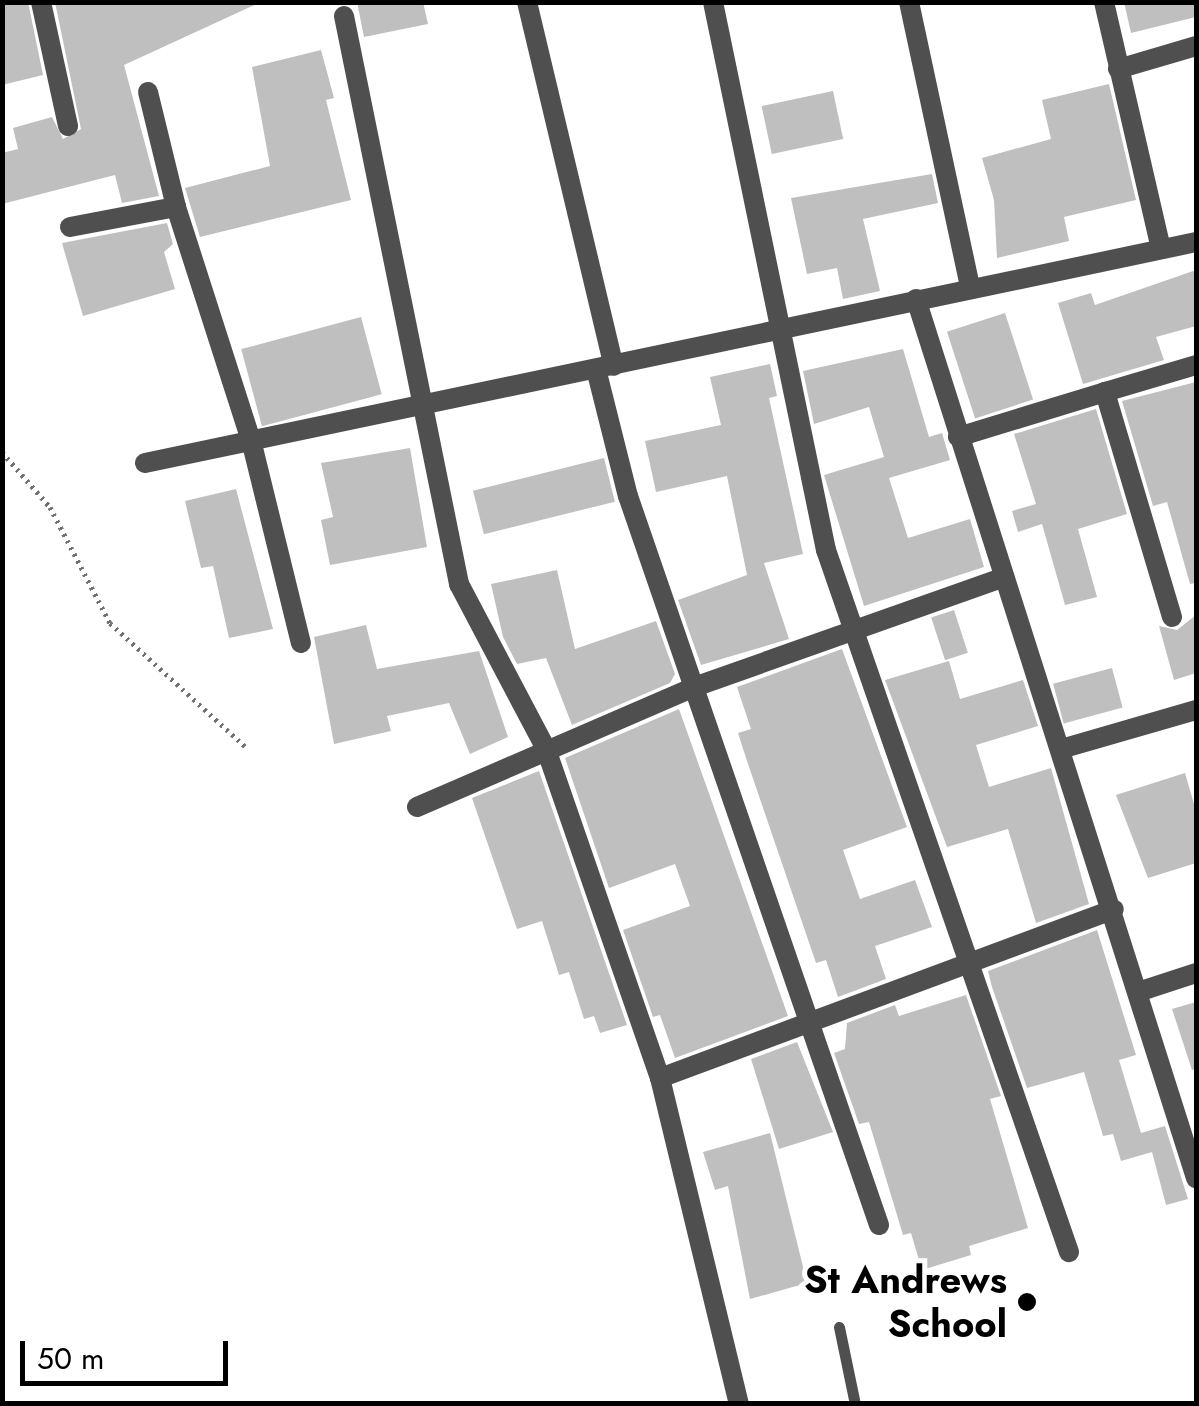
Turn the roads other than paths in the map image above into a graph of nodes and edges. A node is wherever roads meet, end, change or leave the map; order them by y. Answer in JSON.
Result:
{"nodes":[{"id":1,"x":41,"y":2,"type":"edge"},
{"id":2,"x":527,"y":2,"type":"edge"},
{"id":3,"x":713,"y":2,"type":"edge"},
{"id":4,"x":909,"y":2,"type":"edge"},
{"id":5,"x":1104,"y":2,"type":"edge"},
{"id":6,"x":344,"y":16,"type":"dead end"},
{"id":7,"x":1196,"y":46,"type":"edge"},
{"id":8,"x":1118,"y":68,"type":"junction"},
{"id":9,"x":148,"y":92,"type":"dead end"},
{"id":10,"x":68,"y":126,"type":"dead end"},
{"id":11,"x":176,"y":207,"type":"junction"},
{"id":12,"x":70,"y":227,"type":"dead end"},
{"id":13,"x":1196,"y":242,"type":"edge"},
{"id":14,"x":1161,"y":250,"type":"junction"},
{"id":15,"x":970,"y":287,"type":"junction"},
{"id":16,"x":916,"y":298,"type":"junction"},
{"id":17,"x":780,"y":328,"type":"junction"},
{"id":18,"x":1196,"y":365,"type":"edge"},
{"id":19,"x":605,"y":368,"type":"junction"},
{"id":20,"x":1105,"y":392,"type":"junction"},
{"id":21,"x":424,"y":403,"type":"junction"},
{"id":22,"x":958,"y":437,"type":"junction"},
{"id":23,"x":252,"y":440,"type":"junction"},
{"id":24,"x":145,"y":463,"type":"dead end"},
{"id":25,"x":1004,"y":577,"type":"junction"},
{"id":26,"x":1172,"y":617,"type":"dead end"},
{"id":27,"x":852,"y":628,"type":"junction"},
{"id":28,"x":301,"y":642,"type":"dead end"},
{"id":29,"x":697,"y":686,"type":"junction"},
{"id":30,"x":1196,"y":710,"type":"edge"},
{"id":31,"x":546,"y":749,"type":"junction"},
{"id":32,"x":1062,"y":749,"type":"junction"},
{"id":33,"x":416,"y":807,"type":"dead end"},
{"id":34,"x":1114,"y":909,"type":"junction"},
{"id":35,"x":965,"y":964,"type":"junction"},
{"id":36,"x":1196,"y":973,"type":"edge"},
{"id":37,"x":1141,"y":990,"type":"junction"},
{"id":38,"x":810,"y":1021,"type":"junction"},
{"id":39,"x":660,"y":1078,"type":"junction"},
{"id":40,"x":1196,"y":1178,"type":"edge"},
{"id":41,"x":879,"y":1225,"type":"dead end"},
{"id":42,"x":1068,"y":1252,"type":"dead end"},
{"id":43,"x":839,"y":1327,"type":"dead end"},
{"id":44,"x":739,"y":1404,"type":"edge"},
{"id":45,"x":855,"y":1404,"type":"edge"}],
"edges":[{"from":1,"to":10,"type":"street"},
{"from":2,"to":19,"type":"street"},
{"from":3,"to":17,"type":"street"},
{"from":4,"to":15,"type":"street"},
{"from":5,"to":8,"type":"street"},
{"from":6,"to":21,"type":"street"},
{"from":7,"to":8,"type":"street"},
{"from":8,"to":14,"type":"street"},
{"from":9,"to":11,"type":"street"},
{"from":11,"to":12,"type":"street"},
{"from":11,"to":23,"type":"street"},
{"from":13,"to":14,"type":"street"},
{"from":14,"to":15,"type":"street"},
{"from":15,"to":16,"type":"street"},
{"from":16,"to":17,"type":"street"},
{"from":16,"to":22,"type":"street"},
{"from":17,"to":19,"type":"street"},
{"from":17,"to":27,"type":"street"},
{"from":18,"to":20,"type":"street"},
{"from":19,"to":21,"type":"street"},
{"from":19,"to":29,"type":"street"},
{"from":20,"to":22,"type":"street"},
{"from":20,"to":26,"type":"street"},
{"from":21,"to":23,"type":"street"},
{"from":21,"to":31,"type":"street"},
{"from":22,"to":25,"type":"street"},
{"from":23,"to":24,"type":"street"},
{"from":23,"to":28,"type":"street"},
{"from":25,"to":27,"type":"street"},
{"from":25,"to":32,"type":"street"},
{"from":27,"to":29,"type":"street"},
{"from":27,"to":35,"type":"street"},
{"from":29,"to":31,"type":"street"},
{"from":29,"to":38,"type":"street"},
{"from":30,"to":32,"type":"street"},
{"from":31,"to":33,"type":"street"},
{"from":31,"to":39,"type":"street"},
{"from":32,"to":34,"type":"street"},
{"from":34,"to":35,"type":"street"},
{"from":34,"to":37,"type":"street"},
{"from":35,"to":38,"type":"street"},
{"from":35,"to":42,"type":"street"},
{"from":36,"to":37,"type":"street"},
{"from":37,"to":40,"type":"street"},
{"from":38,"to":39,"type":"street"},
{"from":38,"to":41,"type":"street"},
{"from":39,"to":44,"type":"street"},
{"from":43,"to":45,"type":"lane"}]}
